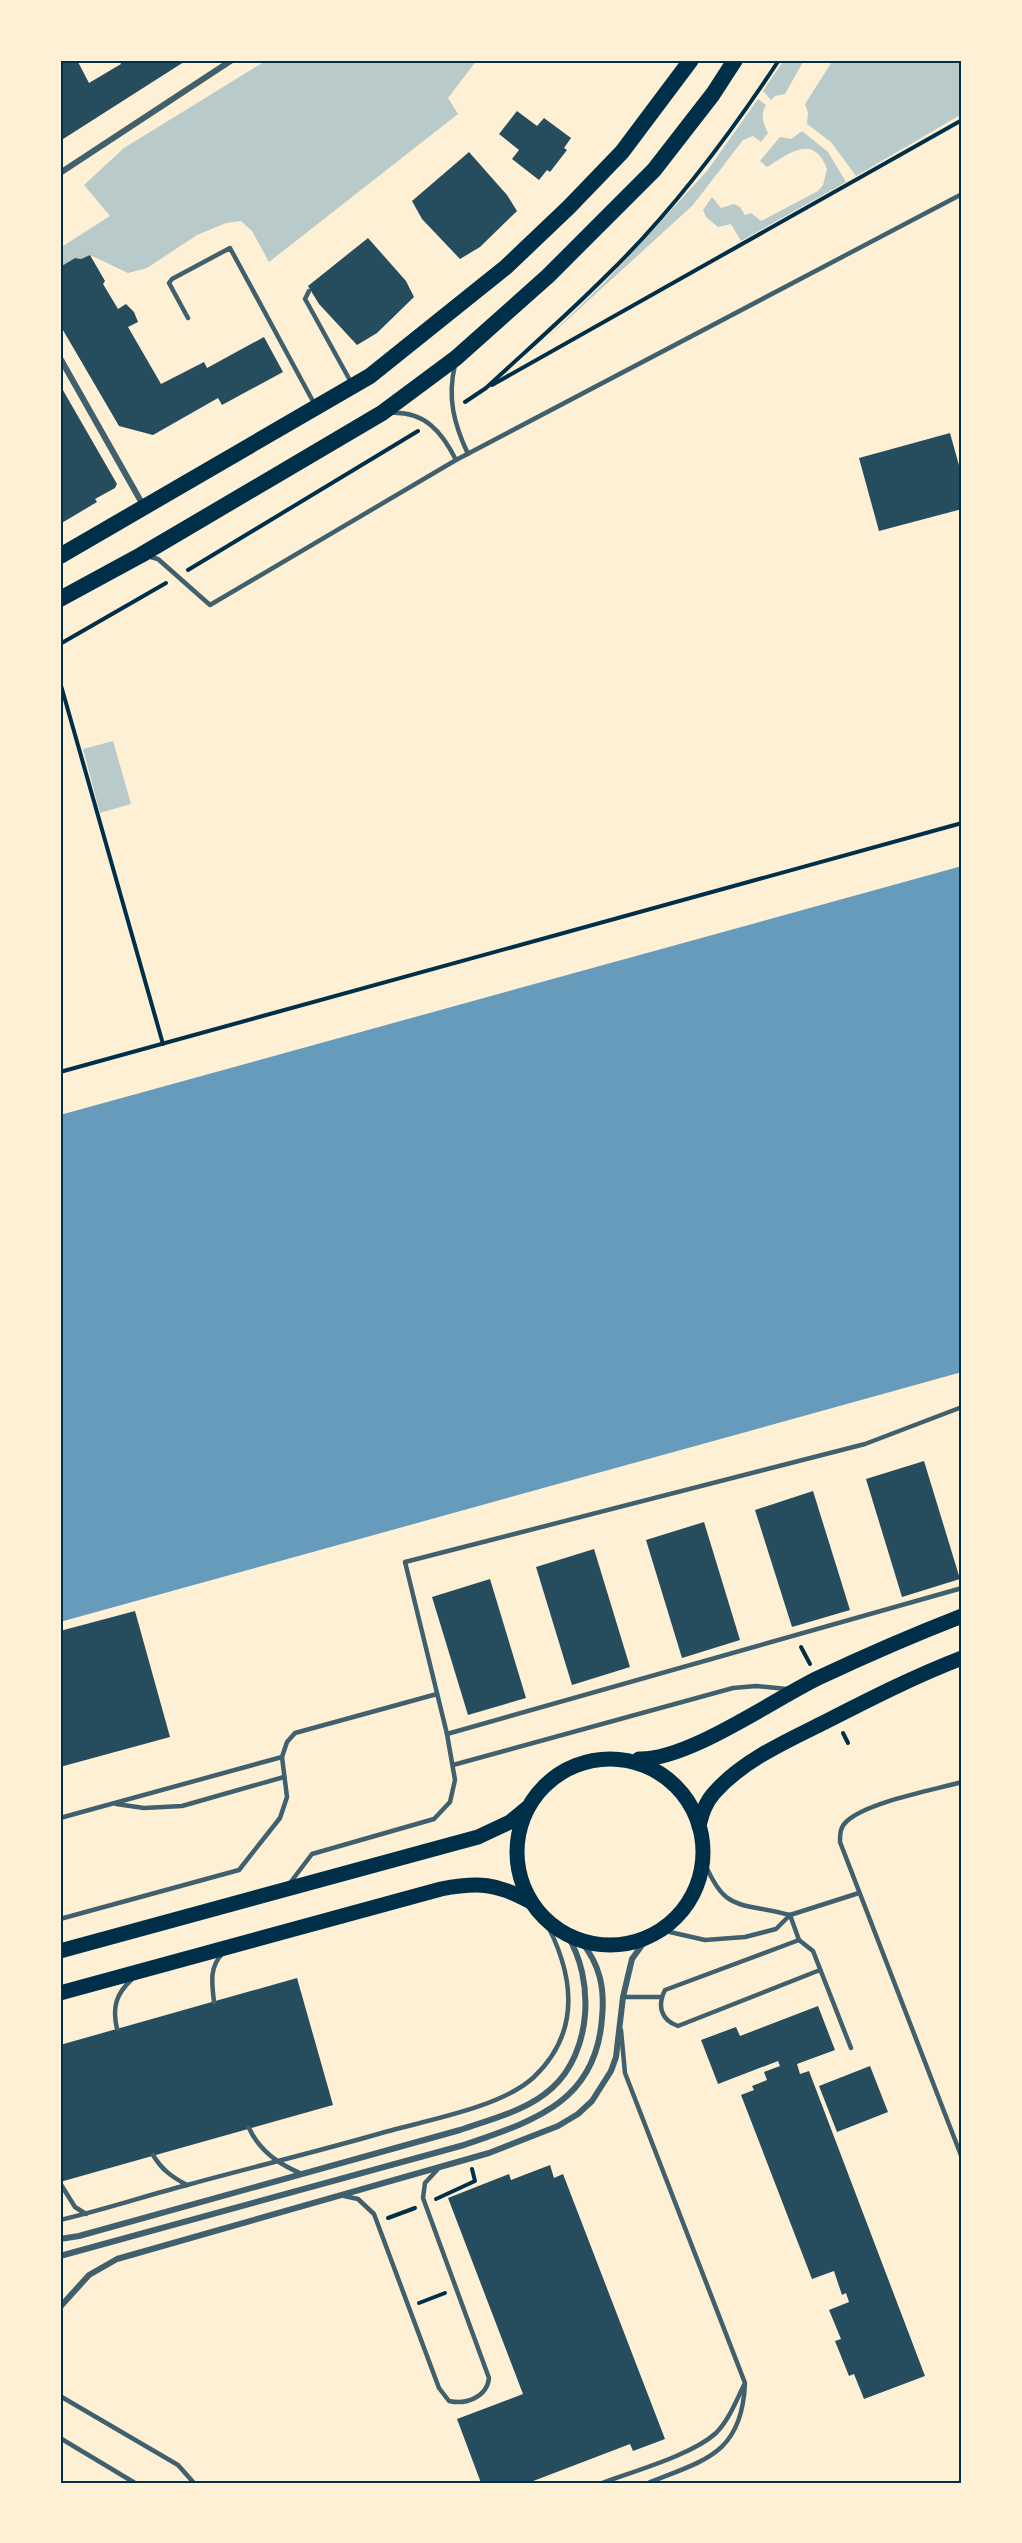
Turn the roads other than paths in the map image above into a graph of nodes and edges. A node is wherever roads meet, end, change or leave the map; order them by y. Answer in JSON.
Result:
{"nodes":[{"id":1,"x":232,"y":60,"type":"edge"},
{"id":2,"x":691,"y":60,"type":"edge"},
{"id":3,"x":735,"y":60,"type":"edge"},
{"id":4,"x":60,"y":173,"type":"edge"},
{"id":5,"x":962,"y":194,"type":"edge"},
{"id":6,"x":309,"y":291,"type":"dead end"},
{"id":7,"x":188,"y":318,"type":"dead end"},
{"id":8,"x":60,"y":358,"type":"edge"},
{"id":9,"x":456,"y":358,"type":"junction"},
{"id":10,"x":353,"y":386,"type":"junction"},
{"id":11,"x":316,"y":408,"type":"junction"},
{"id":12,"x":382,"y":413,"type":"junction"},
{"id":13,"x":468,"y":454,"type":"junction"},
{"id":14,"x":456,"y":460,"type":"junction"},
{"id":15,"x":145,"y":508,"type":"junction"},
{"id":16,"x":141,"y":555,"type":"junction"},
{"id":17,"x":60,"y":556,"type":"edge"},
{"id":18,"x":60,"y":599,"type":"edge"},
{"id":19,"x":962,"y":1407,"type":"edge"},
{"id":20,"x":962,"y":1588,"type":"edge"},
{"id":21,"x":962,"y":1616,"type":"edge"},
{"id":22,"x":962,"y":1658,"type":"edge"},
{"id":23,"x":796,"y":1690,"type":"junction"},
{"id":24,"x":437,"y":1694,"type":"junction"},
{"id":25,"x":447,"y":1734,"type":"junction"},
{"id":26,"x":282,"y":1757,"type":"junction"},
{"id":27,"x":630,"y":1760,"type":"junction"},
{"id":28,"x":453,"y":1766,"type":"junction"},
{"id":29,"x":284,"y":1777,"type":"junction"},
{"id":30,"x":962,"y":1782,"type":"edge"},
{"id":31,"x":113,"y":1804,"type":"junction"},
{"id":32,"x":529,"y":1806,"type":"junction"},
{"id":33,"x":60,"y":1818,"type":"edge"},
{"id":34,"x":699,"y":1826,"type":"junction"},
{"id":35,"x":701,"y":1854,"type":"junction"},
{"id":36,"x":284,"y":1890,"type":"junction"},
{"id":37,"x":859,"y":1893,"type":"junction"},
{"id":38,"x":532,"y":1902,"type":"junction"},
{"id":39,"x":542,"y":1915,"type":"junction"},
{"id":40,"x":790,"y":1915,"type":"junction"},
{"id":41,"x":60,"y":1919,"type":"edge"},
{"id":42,"x":657,"y":1932,"type":"junction"},
{"id":43,"x":574,"y":1938,"type":"junction"},
{"id":44,"x":799,"y":1940,"type":"junction"},
{"id":45,"x":234,"y":1945,"type":"junction"},
{"id":46,"x":60,"y":1950,"type":"edge"},
{"id":47,"x":142,"y":1969,"type":"junction"},
{"id":48,"x":820,"y":1970,"type":"junction"},
{"id":49,"x":60,"y":1993,"type":"edge"},
{"id":50,"x":623,"y":1997,"type":"junction"},
{"id":51,"x":661,"y":1997,"type":"junction"},
{"id":52,"x":214,"y":2002,"type":"dead end"},
{"id":53,"x":117,"y":2029,"type":"dead end"},
{"id":54,"x":621,"y":2029,"type":"junction"},
{"id":55,"x":851,"y":2048,"type":"dead end"},
{"id":56,"x":249,"y":2128,"type":"dead end"},
{"id":57,"x":153,"y":2155,"type":"dead end"},
{"id":58,"x":962,"y":2157,"type":"edge"},
{"id":59,"x":279,"y":2162,"type":"junction"},
{"id":60,"x":443,"y":2166,"type":"junction"},
{"id":61,"x":300,"y":2173,"type":"junction"},
{"id":62,"x":60,"y":2183,"type":"edge"},
{"id":63,"x":187,"y":2185,"type":"junction"},
{"id":64,"x":338,"y":2195,"type":"junction"},
{"id":65,"x":86,"y":2214,"type":"junction"},
{"id":66,"x":60,"y":2220,"type":"edge"},
{"id":67,"x":60,"y":2239,"type":"edge"},
{"id":68,"x":60,"y":2256,"type":"edge"},
{"id":69,"x":60,"y":2307,"type":"edge"},
{"id":70,"x":745,"y":2383,"type":"junction"},
{"id":71,"x":60,"y":2396,"type":"edge"},
{"id":72,"x":60,"y":2438,"type":"edge"},
{"id":73,"x":135,"y":2483,"type":"edge"},
{"id":74,"x":194,"y":2483,"type":"edge"},
{"id":75,"x":602,"y":2483,"type":"edge"},
{"id":76,"x":648,"y":2483,"type":"edge"}],
"edges":[{"from":1,"to":4,"type":"street"},
{"from":2,"to":10,"type":"highway"},
{"from":3,"to":9,"type":"highway"},
{"from":5,"to":13,"type":"lane"},
{"from":6,"to":10,"type":"lane"},
{"from":7,"to":11,"type":"lane"},
{"from":8,"to":15,"type":"street"},
{"from":9,"to":12,"type":"highway"},
{"from":9,"to":13,"type":"lane"},
{"from":10,"to":11,"type":"highway"},
{"from":11,"to":15,"type":"highway"},
{"from":12,"to":14,"type":"lane"},
{"from":12,"to":16,"type":"highway"},
{"from":13,"to":14,"type":"lane"},
{"from":14,"to":16,"type":"lane"},
{"from":15,"to":17,"type":"highway"},
{"from":16,"to":18,"type":"highway"},
{"from":19,"to":24,"type":"lane"},
{"from":20,"to":25,"type":"lane"},
{"from":21,"to":23,"type":"main road"},
{"from":22,"to":34,"type":"main road"},
{"from":23,"to":27,"type":"main road"},
{"from":23,"to":28,"type":"lane"},
{"from":24,"to":25,"type":"lane"},
{"from":24,"to":26,"type":"lane"},
{"from":25,"to":28,"type":"lane"},
{"from":26,"to":29,"type":"lane"},
{"from":26,"to":31,"type":"lane"},
{"from":27,"to":32,"type":"main road"},
{"from":27,"to":34,"type":"main road"},
{"from":28,"to":36,"type":"lane"},
{"from":29,"to":31,"type":"lane"},
{"from":29,"to":41,"type":"lane"},
{"from":30,"to":37,"type":"lane"},
{"from":31,"to":33,"type":"lane"},
{"from":32,"to":36,"type":"main road"},
{"from":32,"to":38,"type":"main road"},
{"from":34,"to":35,"type":"main road"},
{"from":35,"to":40,"type":"lane"},
{"from":35,"to":42,"type":"main road"},
{"from":36,"to":46,"type":"main road"},
{"from":37,"to":40,"type":"lane"},
{"from":37,"to":58,"type":"lane"},
{"from":38,"to":39,"type":"main road"},
{"from":38,"to":45,"type":"main road"},
{"from":39,"to":43,"type":"main road"},
{"from":39,"to":59,"type":"lane"},
{"from":40,"to":42,"type":"lane"},
{"from":40,"to":44,"type":"lane"},
{"from":42,"to":43,"type":"main road"},
{"from":42,"to":50,"type":"street"},
{"from":43,"to":61,"type":"street"},
{"from":43,"to":68,"type":"street"},
{"from":44,"to":48,"type":"lane"},
{"from":44,"to":51,"type":"lane"},
{"from":45,"to":47,"type":"main road"},
{"from":45,"to":52,"type":"lane"},
{"from":47,"to":49,"type":"main road"},
{"from":47,"to":53,"type":"lane"},
{"from":48,"to":51,"type":"lane"},
{"from":48,"to":55,"type":"lane"},
{"from":50,"to":51,"type":"lane"},
{"from":50,"to":54,"type":"street"},
{"from":54,"to":60,"type":"street"},
{"from":54,"to":70,"type":"lane"},
{"from":56,"to":59,"type":"lane"},
{"from":57,"to":63,"type":"lane"},
{"from":59,"to":61,"type":"lane"},
{"from":59,"to":63,"type":"lane"},
{"from":60,"to":64,"type":"street"},
{"from":60,"to":64,"type":"lane"},
{"from":61,"to":67,"type":"street"},
{"from":62,"to":65,"type":"lane"},
{"from":63,"to":65,"type":"lane"},
{"from":64,"to":69,"type":"street"},
{"from":65,"to":66,"type":"lane"},
{"from":70,"to":75,"type":"lane"},
{"from":70,"to":76,"type":"lane"},
{"from":71,"to":74,"type":"lane"},
{"from":72,"to":73,"type":"lane"}]}
